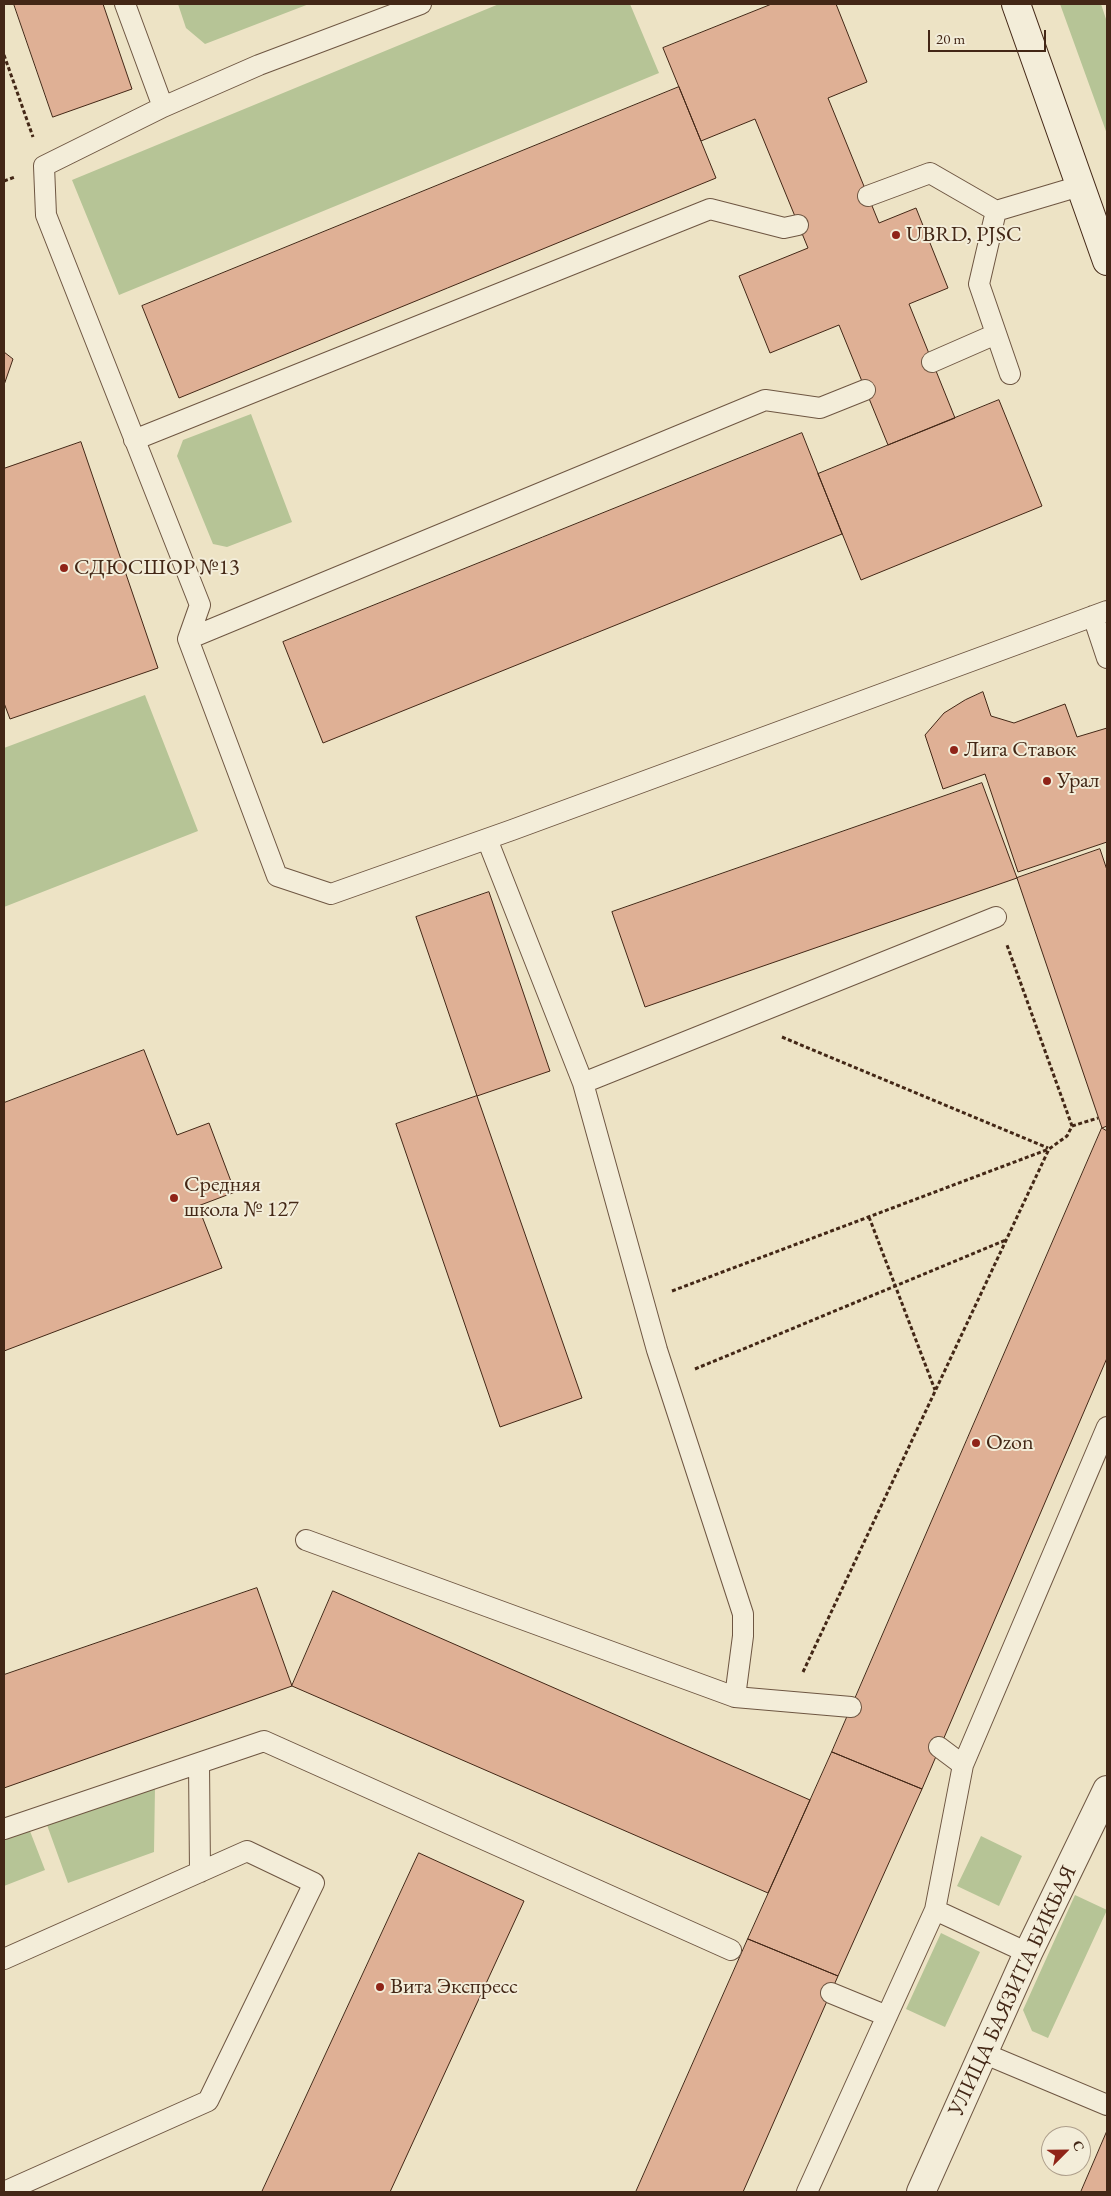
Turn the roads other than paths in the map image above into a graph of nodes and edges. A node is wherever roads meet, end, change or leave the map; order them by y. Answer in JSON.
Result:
{"nodes":[{"id":1,"x":125,"y":4,"type":"edge"},
{"id":2,"x":421,"y":4,"type":"edge"},
{"id":3,"x":1016,"y":4,"type":"edge"},
{"id":4,"x":163,"y":107,"type":"junction"},
{"id":5,"x":1080,"y":186,"type":"junction"},
{"id":6,"x":868,"y":196,"type":"dead end"},
{"id":7,"x":996,"y":210,"type":"junction"},
{"id":8,"x":798,"y":225,"type":"dead end"},
{"id":9,"x":1107,"y":261,"type":"edge"},
{"id":10,"x":996,"y":334,"type":"junction"},
{"id":11,"x":932,"y":362,"type":"dead end"},
{"id":12,"x":1010,"y":374,"type":"dead end"},
{"id":13,"x":866,"y":390,"type":"dead end"},
{"id":14,"x":134,"y":440,"type":"junction"},
{"id":15,"x":1100,"y":613,"type":"edge"},
{"id":16,"x":188,"y":639,"type":"junction"},
{"id":17,"x":1107,"y":658,"type":"edge"},
{"id":18,"x":487,"y":839,"type":"junction"},
{"id":19,"x":996,"y":917,"type":"road end"},
{"id":20,"x":583,"y":1083,"type":"junction"},
{"id":21,"x":1107,"y":1427,"type":"edge"},
{"id":22,"x":306,"y":1540,"type":"dead end"},
{"id":23,"x":735,"y":1697,"type":"junction"},
{"id":24,"x":852,"y":1707,"type":"dead end"},
{"id":25,"x":939,"y":1747,"type":"dead end"},
{"id":26,"x":199,"y":1763,"type":"junction"},
{"id":27,"x":963,"y":1765,"type":"junction"},
{"id":28,"x":1105,"y":1803,"type":"edge"},
{"id":29,"x":4,"y":1829,"type":"edge"},
{"id":30,"x":200,"y":1872,"type":"junction"},
{"id":31,"x":935,"y":1910,"type":"junction"},
{"id":32,"x":732,"y":1950,"type":"dead end"},
{"id":33,"x":1028,"y":1953,"type":"junction"},
{"id":34,"x":4,"y":1959,"type":"edge"},
{"id":35,"x":831,"y":1993,"type":"dead end"},
{"id":36,"x":886,"y":2016,"type":"junction"},
{"id":37,"x":983,"y":2053,"type":"junction"},
{"id":38,"x":1107,"y":2105,"type":"edge"},
{"id":39,"x":4,"y":2192,"type":"edge"},
{"id":40,"x":808,"y":2192,"type":"edge"},
{"id":41,"x":921,"y":2192,"type":"edge"}],
"edges":[{"from":1,"to":4,"type":"lane"},
{"from":2,"to":4,"type":"lane"},
{"from":3,"to":5,"type":"street"},
{"from":4,"to":14,"type":"lane"},
{"from":5,"to":7,"type":"lane"},
{"from":5,"to":9,"type":"street"},
{"from":6,"to":7,"type":"lane"},
{"from":7,"to":10,"type":"lane"},
{"from":8,"to":14,"type":"lane"},
{"from":10,"to":11,"type":"lane"},
{"from":10,"to":12,"type":"lane"},
{"from":13,"to":16,"type":"lane"},
{"from":14,"to":16,"type":"lane"},
{"from":15,"to":17,"type":"lane"},
{"from":15,"to":18,"type":"lane"},
{"from":16,"to":18,"type":"lane"},
{"from":18,"to":20,"type":"lane"},
{"from":19,"to":20,"type":"lane"},
{"from":20,"to":23,"type":"lane"},
{"from":21,"to":27,"type":"lane"},
{"from":22,"to":23,"type":"lane"},
{"from":23,"to":24,"type":"lane"},
{"from":25,"to":27,"type":"lane"},
{"from":26,"to":29,"type":"lane"},
{"from":26,"to":30,"type":"lane"},
{"from":26,"to":32,"type":"lane"},
{"from":27,"to":31,"type":"lane"},
{"from":28,"to":33,"type":"street","name":"УЛИЦА БАЯЗИТА БИКБАЯ"},
{"from":30,"to":34,"type":"lane"},
{"from":30,"to":39,"type":"lane"},
{"from":31,"to":33,"type":"lane"},
{"from":31,"to":36,"type":"lane"},
{"from":33,"to":37,"type":"street","name":"УЛИЦА БАЯЗИТА БИКБАЯ"},
{"from":35,"to":36,"type":"lane"},
{"from":36,"to":40,"type":"lane"},
{"from":37,"to":38,"type":"lane"},
{"from":37,"to":41,"type":"street","name":"УЛИЦА БАЯЗИТА БИКБАЯ"}]}
